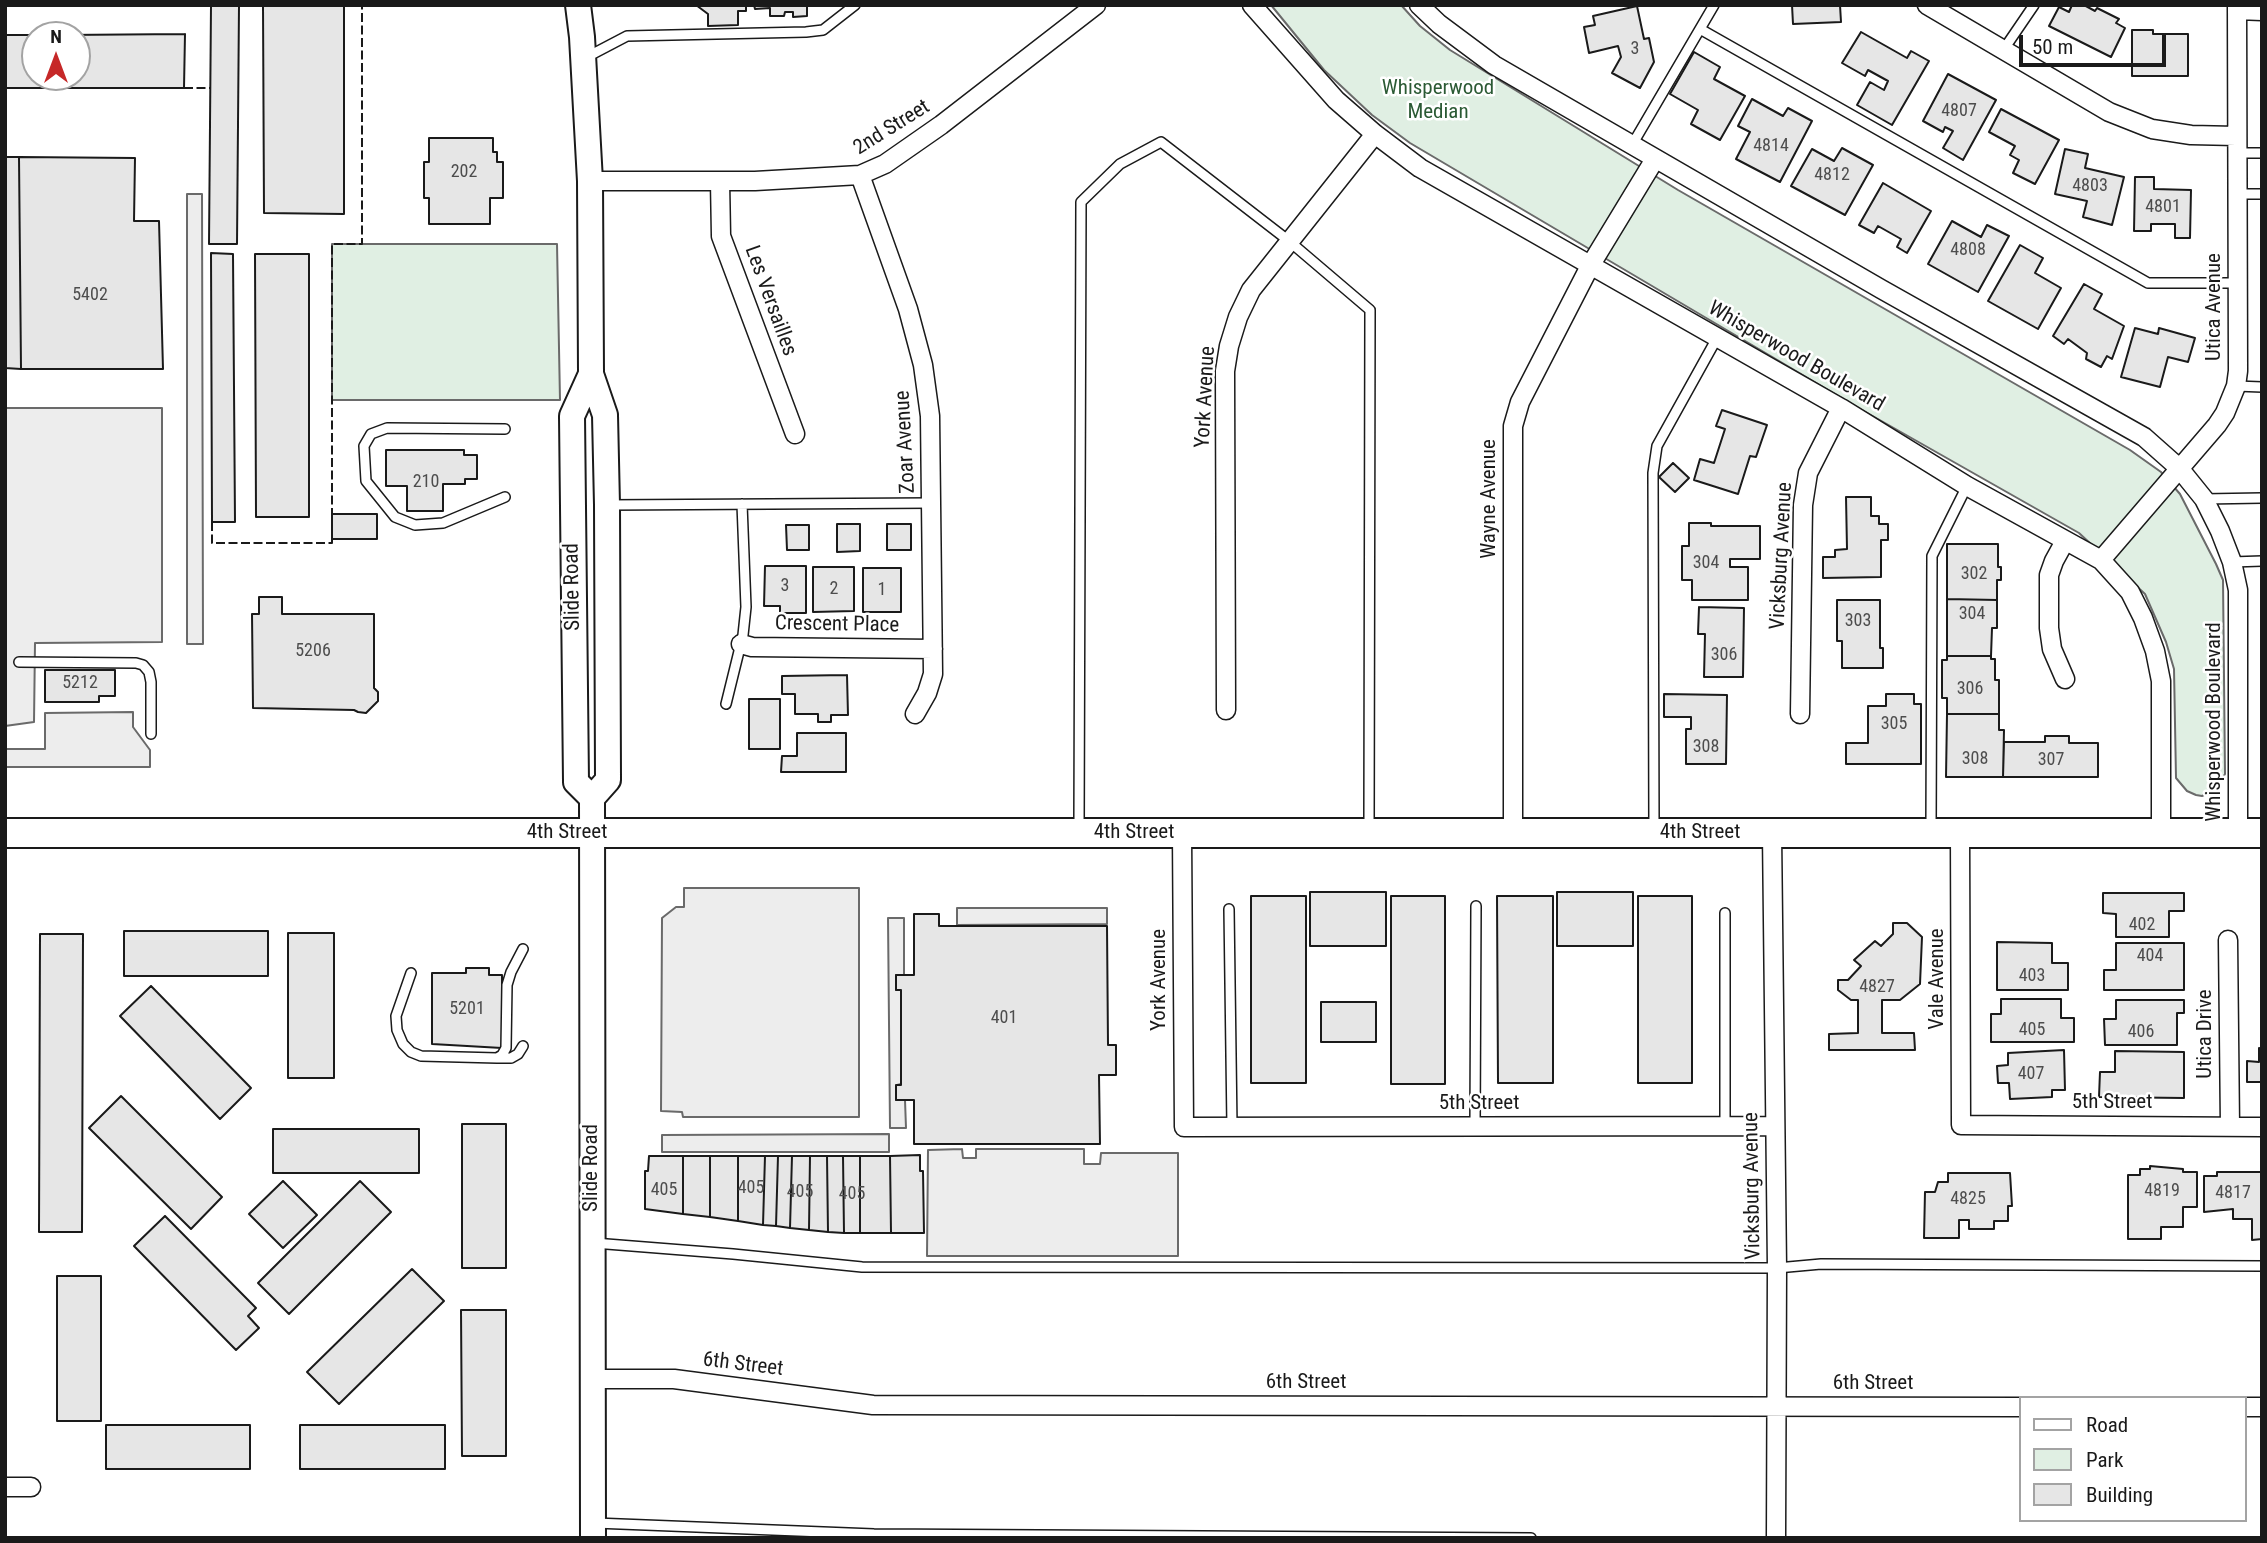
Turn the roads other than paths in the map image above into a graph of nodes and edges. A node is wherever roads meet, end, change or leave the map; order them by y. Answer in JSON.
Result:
{"nodes":[{"id":1,"x":578,"y":5,"type":"edge"},
{"id":2,"x":855,"y":5,"type":"edge"},
{"id":3,"x":1096,"y":5,"type":"edge"},
{"id":4,"x":1252,"y":5,"type":"edge"},
{"id":5,"x":1419,"y":5,"type":"edge"},
{"id":6,"x":1714,"y":5,"type":"edge"},
{"id":7,"x":1927,"y":5,"type":"edge"},
{"id":8,"x":2034,"y":5,"type":"edge"},
{"id":9,"x":2237,"y":8,"type":"edge"},
{"id":10,"x":2262,"y":11,"type":"edge"},
{"id":11,"x":1700,"y":29,"type":"junction"},
{"id":12,"x":2004,"y":49,"type":"junction"},
{"id":13,"x":583,"y":59,"type":"junction"},
{"id":14,"x":1375,"y":134,"type":"junction"},
{"id":15,"x":2236,"y":144,"type":"junction"},
{"id":16,"x":1632,"y":145,"type":"junction"},
{"id":17,"x":2262,"y":153,"type":"edge"},
{"id":18,"x":1655,"y":159,"type":"junction"},
{"id":19,"x":860,"y":175,"type":"junction"},
{"id":20,"x":590,"y":181,"type":"junction"},
{"id":21,"x":720,"y":181,"type":"junction"},
{"id":22,"x":2236,"y":194,"type":"junction"},
{"id":23,"x":2262,"y":194,"type":"edge"},
{"id":24,"x":1289,"y":241,"type":"junction"},
{"id":25,"x":1590,"y":266,"type":"junction"},
{"id":26,"x":2238,"y":283,"type":"junction"},
{"id":27,"x":1717,"y":338,"type":"junction"},
{"id":28,"x":591,"y":374,"type":"junction"},
{"id":29,"x":2236,"y":386,"type":"junction"},
{"id":30,"x":2262,"y":387,"type":"edge"},
{"id":31,"x":1841,"y":408,"type":"junction"},
{"id":32,"x":505,"y":429,"type":"dead end"},
{"id":33,"x":795,"y":434,"type":"dead end"},
{"id":34,"x":2179,"y":467,"type":"junction"},
{"id":35,"x":1967,"y":486,"type":"junction"},
{"id":36,"x":505,"y":497,"type":"dead end"},
{"id":37,"x":2262,"y":498,"type":"edge"},
{"id":38,"x":2204,"y":499,"type":"junction"},
{"id":39,"x":932,"y":503,"type":"junction"},
{"id":40,"x":742,"y":504,"type":"junction"},
{"id":41,"x":607,"y":505,"type":"junction"},
{"id":42,"x":2065,"y":541,"type":"junction"},
{"id":43,"x":2101,"y":560,"type":"junction"},
{"id":44,"x":2262,"y":561,"type":"edge"},
{"id":45,"x":2232,"y":562,"type":"junction"},
{"id":46,"x":741,"y":644,"type":"junction"},
{"id":47,"x":933,"y":649,"type":"junction"},
{"id":48,"x":19,"y":662,"type":"dead end"},
{"id":49,"x":2065,"y":679,"type":"dead end"},
{"id":50,"x":726,"y":704,"type":"dead end"},
{"id":51,"x":1226,"y":710,"type":"dead end"},
{"id":52,"x":915,"y":714,"type":"dead end"},
{"id":53,"x":1800,"y":714,"type":"dead end"},
{"id":54,"x":151,"y":734,"type":"dead end"},
{"id":55,"x":592,"y":798,"type":"junction"},
{"id":56,"x":1513,"y":832,"type":"junction"},
{"id":57,"x":5,"y":833,"type":"edge"},
{"id":58,"x":592,"y":833,"type":"junction"},
{"id":59,"x":1079,"y":833,"type":"junction"},
{"id":60,"x":1182,"y":833,"type":"junction"},
{"id":61,"x":1369,"y":833,"type":"junction"},
{"id":62,"x":1654,"y":833,"type":"junction"},
{"id":63,"x":1772,"y":833,"type":"junction"},
{"id":64,"x":1931,"y":833,"type":"junction"},
{"id":65,"x":1960,"y":833,"type":"junction"},
{"id":66,"x":2161,"y":833,"type":"junction"},
{"id":67,"x":2250,"y":833,"type":"edge"},
{"id":68,"x":1476,"y":906,"type":"dead end"},
{"id":69,"x":1229,"y":909,"type":"dead end"},
{"id":70,"x":1725,"y":913,"type":"dead end"},
{"id":71,"x":2228,"y":940,"type":"dead end"},
{"id":72,"x":523,"y":948,"type":"dead end"},
{"id":73,"x":411,"y":973,"type":"dead end"},
{"id":74,"x":523,"y":1046,"type":"dead end"},
{"id":75,"x":497,"y":1058,"type":"junction"},
{"id":76,"x":1961,"y":1125,"type":"joint"},
{"id":77,"x":1775,"y":1126,"type":"junction"},
{"id":78,"x":1184,"y":1127,"type":"joint"},
{"id":79,"x":1232,"y":1127,"type":"junction"},
{"id":80,"x":1475,"y":1127,"type":"junction"},
{"id":81,"x":1725,"y":1127,"type":"junction"},
{"id":82,"x":2230,"y":1127,"type":"junction"},
{"id":83,"x":2262,"y":1127,"type":"edge"},
{"id":84,"x":592,"y":1243,"type":"junction"},
{"id":85,"x":2262,"y":1266,"type":"edge"},
{"id":86,"x":1777,"y":1268,"type":"junction"},
{"id":87,"x":593,"y":1379,"type":"junction"},
{"id":88,"x":1776,"y":1407,"type":"junction"},
{"id":89,"x":2018,"y":1407,"type":"edge"},
{"id":90,"x":5,"y":1487,"type":"edge"},
{"id":91,"x":31,"y":1487,"type":"dead end"},
{"id":92,"x":593,"y":1530,"type":"edge"},
{"id":93,"x":1531,"y":1538,"type":"edge"},
{"id":94,"x":1776,"y":1538,"type":"edge"}],
"edges":[{"from":1,"to":13,"type":"main road","name":"Slide Road"},
{"from":2,"to":13,"type":"lane"},
{"from":3,"to":19,"type":"street","name":"2nd Street"},
{"from":4,"to":14,"type":"street","name":"Whisperwood Boulevard"},
{"from":5,"to":16,"type":"street","name":"Whisperwood Boulevard"},
{"from":6,"to":11,"type":"lane"},
{"from":7,"to":12,"type":"street"},
{"from":8,"to":12,"type":"lane"},
{"from":9,"to":10,"type":"street"},
{"from":9,"to":15,"type":"street","name":"Utica Avenue"},
{"from":11,"to":16,"type":"lane"},
{"from":11,"to":26,"type":"lane"},
{"from":12,"to":15,"type":"street"},
{"from":13,"to":20,"type":"main road","name":"Slide Road"},
{"from":14,"to":24,"type":"street","name":"York Avenue"},
{"from":14,"to":25,"type":"street","name":"Whisperwood Boulevard"},
{"from":15,"to":17,"type":"lane"},
{"from":15,"to":22,"type":"street","name":"Utica Avenue"},
{"from":16,"to":18,"type":"street","name":"Whisperwood Boulevard"},
{"from":18,"to":25,"type":"street","name":"Wayne Avenue"},
{"from":18,"to":34,"type":"street","name":"Whisperwood Boulevard"},
{"from":19,"to":21,"type":"street","name":"2nd Street"},
{"from":19,"to":39,"type":"street","name":"Zoar Avenue"},
{"from":20,"to":21,"type":"street","name":"2nd Street"},
{"from":20,"to":28,"type":"main road","name":"Slide Road"},
{"from":21,"to":33,"type":"street","name":"Les Versailles"},
{"from":22,"to":23,"type":"lane"},
{"from":22,"to":26,"type":"street","name":"Utica Avenue"},
{"from":24,"to":51,"type":"street","name":"York Avenue"},
{"from":24,"to":59,"type":"lane"},
{"from":24,"to":61,"type":"lane"},
{"from":25,"to":27,"type":"street","name":"Whisperwood Boulevard"},
{"from":25,"to":56,"type":"street","name":"Wayne Avenue"},
{"from":26,"to":29,"type":"street","name":"Utica Avenue"},
{"from":27,"to":31,"type":"street","name":"Whisperwood Boulevard"},
{"from":27,"to":62,"type":"lane"},
{"from":28,"to":41,"type":"main road","name":"Slide Road"},
{"from":28,"to":55,"type":"main road","name":"Slide Road"},
{"from":29,"to":30,"type":"lane"},
{"from":29,"to":34,"type":"street","name":"Utica Avenue"},
{"from":31,"to":35,"type":"street","name":"Whisperwood Boulevard"},
{"from":31,"to":53,"type":"street","name":"Vicksburg Avenue"},
{"from":32,"to":36,"type":"lane"},
{"from":34,"to":38,"type":"street","name":"Whisperwood Boulevard"},
{"from":34,"to":43,"type":"street","name":"Utica Avenue"},
{"from":35,"to":42,"type":"street","name":"Whisperwood Boulevard"},
{"from":35,"to":64,"type":"lane"},
{"from":37,"to":38,"type":"lane"},
{"from":38,"to":45,"type":"street","name":"Whisperwood Boulevard"},
{"from":39,"to":40,"type":"lane"},
{"from":39,"to":47,"type":"street","name":"Zoar Avenue"},
{"from":40,"to":41,"type":"lane"},
{"from":40,"to":46,"type":"lane"},
{"from":41,"to":55,"type":"main road","name":"Slide Road"},
{"from":42,"to":43,"type":"street","name":"Whisperwood Boulevard"},
{"from":42,"to":49,"type":"street"},
{"from":43,"to":66,"type":"street","name":"Whisperwood Boulevard"},
{"from":44,"to":45,"type":"lane"},
{"from":45,"to":67,"type":"street","name":"Whisperwood Boulevard"},
{"from":46,"to":47,"type":"street","name":"Crescent Place"},
{"from":46,"to":50,"type":"lane"},
{"from":47,"to":52,"type":"street","name":"Zoar Avenue"},
{"from":48,"to":54,"type":"lane"},
{"from":55,"to":58,"type":"main road","name":"Slide Road"},
{"from":56,"to":61,"type":"main road","name":"4th Street"},
{"from":56,"to":62,"type":"main road","name":"4th Street"},
{"from":57,"to":58,"type":"main road","name":"4th Street"},
{"from":58,"to":59,"type":"main road","name":"4th Street"},
{"from":58,"to":84,"type":"main road","name":"Slide Road"},
{"from":59,"to":60,"type":"main road","name":"4th Street"},
{"from":60,"to":61,"type":"main road","name":"4th Street"},
{"from":60,"to":78,"type":"street","name":"York Avenue"},
{"from":62,"to":63,"type":"main road","name":"4th Street"},
{"from":63,"to":64,"type":"main road","name":"4th Street"},
{"from":63,"to":77,"type":"street","name":"Vicksburg Avenue"},
{"from":64,"to":65,"type":"main road","name":"4th Street"},
{"from":65,"to":66,"type":"main road","name":"4th Street"},
{"from":65,"to":76,"type":"street","name":"Vale Avenue"},
{"from":66,"to":67,"type":"main road","name":"4th Street"},
{"from":68,"to":80,"type":"lane"},
{"from":69,"to":79,"type":"lane"},
{"from":70,"to":81,"type":"lane"},
{"from":71,"to":82,"type":"street","name":"Utica Drive"},
{"from":72,"to":75,"type":"lane"},
{"from":73,"to":75,"type":"lane"},
{"from":74,"to":75,"type":"lane"},
{"from":76,"to":82,"type":"street","name":"5th Street"},
{"from":77,"to":81,"type":"street","name":"5th Street"},
{"from":77,"to":86,"type":"street","name":"Vicksburg Avenue"},
{"from":78,"to":79,"type":"street","name":"5th Street"},
{"from":79,"to":80,"type":"street","name":"5th Street"},
{"from":80,"to":81,"type":"street","name":"5th Street"},
{"from":82,"to":83,"type":"street","name":"5th Street"},
{"from":84,"to":86,"type":"lane"},
{"from":84,"to":87,"type":"main road","name":"Slide Road"},
{"from":85,"to":86,"type":"lane"},
{"from":86,"to":88,"type":"street","name":"Vicksburg Avenue"},
{"from":87,"to":88,"type":"street","name":"6th Street"},
{"from":87,"to":92,"type":"main road","name":"Slide Road"},
{"from":88,"to":89,"type":"street","name":"6th Street"},
{"from":88,"to":94,"type":"street","name":"Vicksburg Avenue"},
{"from":90,"to":91,"type":"street"},
{"from":92,"to":93,"type":"lane"}]}
